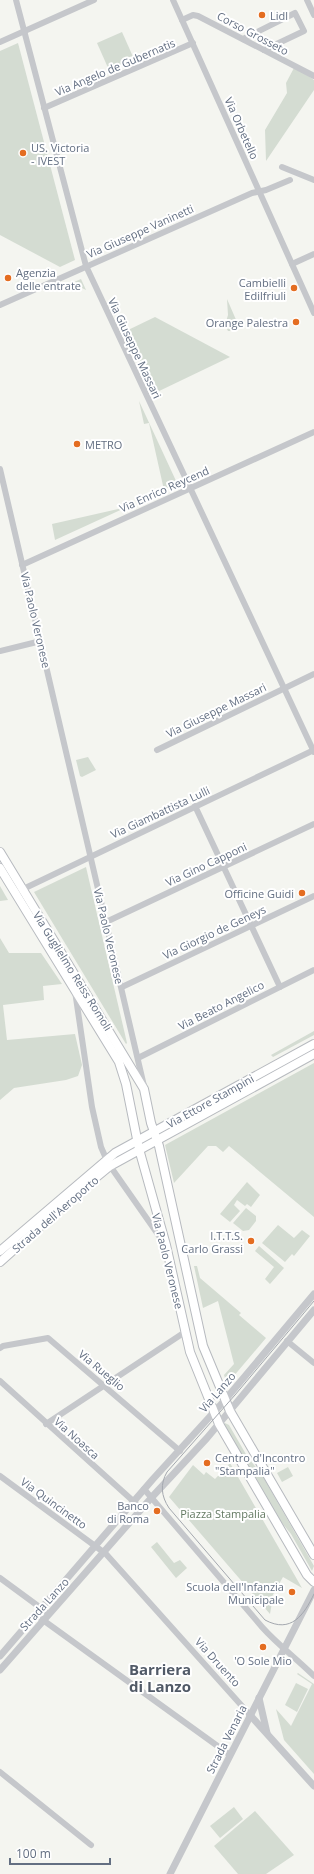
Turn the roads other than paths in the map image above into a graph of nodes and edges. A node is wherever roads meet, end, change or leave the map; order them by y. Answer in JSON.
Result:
{"nodes":[{"id":1,"x":16,"y":0,"type":"edge"},
{"id":2,"x":94,"y":0,"type":"edge"},
{"id":3,"x":173,"y":0,"type":"edge"},
{"id":4,"x":307,"y":0,"type":"edge"},
{"id":5,"x":314,"y":15,"type":"edge"},
{"id":6,"x":182,"y":20,"type":"junction"},
{"id":7,"x":24,"y":31,"type":"junction"},
{"id":8,"x":243,"y":39,"type":"junction"},
{"id":9,"x":0,"y":42,"type":"edge"},
{"id":10,"x":193,"y":43,"type":"junction"},
{"id":11,"x":264,"y":50,"type":"junction"},
{"id":12,"x":314,"y":76,"type":"edge"},
{"id":13,"x":44,"y":108,"type":"junction"},
{"id":14,"x":282,"y":167,"type":"dead end"},
{"id":15,"x":290,"y":180,"type":"dead end"},
{"id":16,"x":314,"y":180,"type":"edge"},
{"id":17,"x":259,"y":192,"type":"junction"},
{"id":18,"x":314,"y":254,"type":"edge"},
{"id":19,"x":292,"y":264,"type":"junction"},
{"id":20,"x":86,"y":266,"type":"junction"},
{"id":21,"x":0,"y":305,"type":"edge"},
{"id":22,"x":314,"y":313,"type":"edge"},
{"id":23,"x":314,"y":432,"type":"edge"},
{"id":24,"x":0,"y":469,"type":"edge"},
{"id":25,"x":190,"y":488,"type":"junction"},
{"id":26,"x":22,"y":565,"type":"junction"},
{"id":27,"x":41,"y":640,"type":"junction"},
{"id":28,"x":0,"y":651,"type":"edge"},
{"id":29,"x":314,"y":674,"type":"edge"},
{"id":30,"x":284,"y":688,"type":"junction"},
{"id":31,"x":157,"y":750,"type":"dead end"},
{"id":32,"x":314,"y":751,"type":"edge"},
{"id":33,"x":195,"y":806,"type":"junction"},
{"id":34,"x":314,"y":824,"type":"edge"},
{"id":35,"x":0,"y":852,"type":"edge"},
{"id":36,"x":90,"y":856,"type":"junction"},
{"id":37,"x":224,"y":867,"type":"junction"},
{"id":38,"x":0,"y":868,"type":"edge"},
{"id":39,"x":19,"y":891,"type":"junction"},
{"id":40,"x":314,"y":896,"type":"edge"},
{"id":41,"x":106,"y":922,"type":"junction"},
{"id":42,"x":251,"y":926,"type":"junction"},
{"id":43,"x":314,"y":970,"type":"edge"},
{"id":44,"x":122,"y":987,"type":"junction"},
{"id":45,"x":280,"y":987,"type":"junction"},
{"id":46,"x":75,"y":990,"type":"junction"},
{"id":47,"x":314,"y":1044,"type":"edge"},
{"id":48,"x":314,"y":1054,"type":"edge"},
{"id":49,"x":138,"y":1058,"type":"junction"},
{"id":50,"x":126,"y":1084,"type":"joint"},
{"id":51,"x":144,"y":1089,"type":"junction"},
{"id":52,"x":154,"y":1131,"type":"junction"},
{"id":53,"x":137,"y":1140,"type":"junction"},
{"id":54,"x":157,"y":1140,"type":"junction"},
{"id":55,"x":139,"y":1150,"type":"junction"},
{"id":56,"x":108,"y":1163,"type":"junction"},
{"id":57,"x":166,"y":1245,"type":"junction"},
{"id":58,"x":0,"y":1251,"type":"edge"},
{"id":59,"x":0,"y":1262,"type":"edge"},
{"id":60,"x":314,"y":1294,"type":"edge"},
{"id":61,"x":314,"y":1310,"type":"edge"},
{"id":62,"x":185,"y":1332,"type":"junction"},
{"id":63,"x":287,"y":1341,"type":"junction"},
{"id":64,"x":0,"y":1348,"type":"edge"},
{"id":65,"x":314,"y":1363,"type":"edge"},
{"id":66,"x":0,"y":1381,"type":"edge"},
{"id":67,"x":104,"y":1385,"type":"junction"},
{"id":68,"x":225,"y":1400,"type":"junction"},
{"id":69,"x":230,"y":1411,"type":"junction"},
{"id":70,"x":215,"y":1412,"type":"junction"},
{"id":71,"x":46,"y":1424,"type":"junction"},
{"id":72,"x":219,"y":1424,"type":"junction"},
{"id":73,"x":180,"y":1451,"type":"junction"},
{"id":74,"x":0,"y":1476,"type":"edge"},
{"id":75,"x":144,"y":1489,"type":"junction"},
{"id":76,"x":152,"y":1497,"type":"junction"},
{"id":77,"x":134,"y":1502,"type":"junction"},
{"id":78,"x":142,"y":1509,"type":"junction"},
{"id":79,"x":96,"y":1545,"type":"junction"},
{"id":80,"x":104,"y":1552,"type":"junction"},
{"id":81,"x":314,"y":1554,"type":"edge"},
{"id":82,"x":0,"y":1578,"type":"edge"},
{"id":83,"x":314,"y":1582,"type":"edge"},
{"id":84,"x":314,"y":1590,"type":"edge"},
{"id":85,"x":42,"y":1608,"type":"junction"},
{"id":86,"x":36,"y":1614,"type":"junction"},
{"id":87,"x":49,"y":1614,"type":"junction"},
{"id":88,"x":43,"y":1620,"type":"junction"},
{"id":89,"x":284,"y":1650,"type":"junction"},
{"id":90,"x":0,"y":1656,"type":"edge"},
{"id":91,"x":0,"y":1670,"type":"edge"},
{"id":92,"x":314,"y":1676,"type":"edge"},
{"id":93,"x":259,"y":1698,"type":"junction"},
{"id":94,"x":250,"y":1715,"type":"junction"},
{"id":95,"x":267,"y":1734,"type":"junction"},
{"id":96,"x":230,"y":1755,"type":"junction"},
{"id":97,"x":0,"y":1772,"type":"edge"},
{"id":98,"x":314,"y":1786,"type":"edge"},
{"id":99,"x":91,"y":1845,"type":"dead end"},
{"id":100,"x":170,"y":1874,"type":"edge"}],
"edges":[{"from":1,"to":7,"type":"street","name":"Via Giuseppe Massari"},
{"from":2,"to":7,"type":"street"},
{"from":3,"to":6,"type":"street","name":"Via Orbetello"},
{"from":4,"to":5,"type":"street"},
{"from":6,"to":8,"type":"street","name":"Corso Grosseto"},
{"from":6,"to":10,"type":"street","name":"Via Orbetello"},
{"from":7,"to":9,"type":"street"},
{"from":7,"to":13,"type":"street","name":"Via Giuseppe Massari"},
{"from":8,"to":11,"type":"street","name":"Corso Grosseto"},
{"from":8,"to":11,"type":"street"},
{"from":10,"to":13,"type":"street","name":"Via Angelo de Gubernatis"},
{"from":10,"to":17,"type":"street","name":"Via Orbetello"},
{"from":11,"to":12,"type":"street","name":"Corso Grosseto"},
{"from":13,"to":20,"type":"street","name":"Via Giuseppe Massari"},
{"from":14,"to":16,"type":"street"},
{"from":15,"to":17,"type":"street","name":"Via Giuseppe Vaninetti"},
{"from":17,"to":19,"type":"street","name":"Via Orbetello"},
{"from":17,"to":20,"type":"street","name":"Via Giuseppe Vaninetti"},
{"from":18,"to":19,"type":"street"},
{"from":19,"to":22,"type":"street","name":"Via Orbetello"},
{"from":20,"to":21,"type":"street","name":"Via Giuseppe Vaninetti"},
{"from":20,"to":25,"type":"street","name":"Via Giuseppe Massari"},
{"from":23,"to":25,"type":"street","name":"Via Enrico Reycend"},
{"from":24,"to":26,"type":"street","name":"Via Paolo Veronese"},
{"from":25,"to":26,"type":"street","name":"Via Enrico Reycend"},
{"from":25,"to":30,"type":"street","name":"Via Giuseppe Massari"},
{"from":26,"to":27,"type":"street","name":"Via Paolo Veronese"},
{"from":27,"to":28,"type":"street"},
{"from":27,"to":36,"type":"street","name":"Via Paolo Veronese"},
{"from":29,"to":30,"type":"street"},
{"from":30,"to":31,"type":"street","name":"Via Giuseppe Massari"},
{"from":30,"to":32,"type":"street","name":"Via Giuseppe Massari"},
{"from":32,"to":33,"type":"street","name":"Via Giambattista Lulli"},
{"from":33,"to":36,"type":"street","name":"Via Giambattista Lulli"},
{"from":33,"to":37,"type":"street"},
{"from":34,"to":37,"type":"street","name":"Via Gino Capponi"},
{"from":35,"to":39,"type":"main road","name":"Via Guglielmo Reiss Romoli"},
{"from":36,"to":39,"type":"street","name":"Via Giambattista Lulli"},
{"from":36,"to":41,"type":"street","name":"Via Paolo Veronese"},
{"from":37,"to":41,"type":"street","name":"Via Gino Capponi"},
{"from":37,"to":42,"type":"street"},
{"from":38,"to":39,"type":"main road","name":"Via Guglielmo Reiss Romoli"},
{"from":39,"to":46,"type":"main road","name":"Via Guglielmo Reiss Romoli"},
{"from":39,"to":51,"type":"main road","name":"Via Guglielmo Reiss Romoli"},
{"from":40,"to":42,"type":"street","name":"Via Giorgio de Geneys"},
{"from":41,"to":44,"type":"street","name":"Via Paolo Veronese"},
{"from":42,"to":44,"type":"street","name":"Via Giorgio de Geneys"},
{"from":42,"to":45,"type":"street"},
{"from":43,"to":45,"type":"street","name":"Via Beato Angelico"},
{"from":44,"to":49,"type":"street","name":"Via Paolo Veronese"},
{"from":45,"to":49,"type":"street","name":"Via Beato Angelico"},
{"from":46,"to":50,"type":"main road","name":"Via Guglielmo Reiss Romoli"},
{"from":46,"to":56,"type":"street"},
{"from":47,"to":52,"type":"main road","name":"Via Ettore Stampini"},
{"from":48,"to":54,"type":"main road","name":"Via Ettore Stampini"},
{"from":49,"to":51,"type":"street","name":"Via Paolo Veronese"},
{"from":50,"to":53,"type":"main road","name":"Via Paolo Veronese"},
{"from":51,"to":52,"type":"main road","name":"Via Paolo Veronese"},
{"from":52,"to":53,"type":"main road","name":"Via Ettore Stampini"},
{"from":52,"to":54,"type":"main road","name":"Via Paolo Veronese"},
{"from":53,"to":55,"type":"main road","name":"Via Paolo Veronese"},
{"from":53,"to":56,"type":"main road","name":"Via Ettore Stampini"},
{"from":54,"to":55,"type":"main road","name":"Via Ettore Stampini"},
{"from":54,"to":68,"type":"main road","name":"Via Paolo Veronese"},
{"from":55,"to":56,"type":"main road","name":"Via Ettore Stampini"},
{"from":55,"to":57,"type":"main road","name":"Via Paolo Veronese"},
{"from":56,"to":57,"type":"street"},
{"from":56,"to":58,"type":"main road","name":"Strada dell'Aeroporto"},
{"from":56,"to":59,"type":"main road","name":"Strada dell'Aeroporto"},
{"from":57,"to":62,"type":"main road","name":"Via Paolo Veronese"},
{"from":60,"to":68,"type":"street","name":"Via Lanzo"},
{"from":61,"to":63,"type":"street","name":"Via Lanzo"},
{"from":62,"to":67,"type":"street"},
{"from":62,"to":70,"type":"main road","name":"Via Paolo Veronese"},
{"from":63,"to":65,"type":"street"},
{"from":63,"to":69,"type":"street","name":"Via Lanzo"},
{"from":64,"to":67,"type":"street","name":"Via Rueglio"},
{"from":66,"to":71,"type":"street","name":"Via Noasca"},
{"from":67,"to":71,"type":"street"},
{"from":67,"to":73,"type":"street","name":"Via Rueglio"},
{"from":68,"to":69,"type":"main road"},
{"from":68,"to":70,"type":"street","name":"Via Lanzo"},
{"from":69,"to":72,"type":"street","name":"Via Lanzo"},
{"from":69,"to":81,"type":"main road"},
{"from":70,"to":72,"type":"main road"},
{"from":70,"to":73,"type":"street","name":"Via Lanzo"},
{"from":71,"to":77,"type":"street","name":"Via Noasca"},
{"from":72,"to":76,"type":"street","name":"Via Lanzo"},
{"from":72,"to":83,"type":"main road"},
{"from":73,"to":75,"type":"street","name":"Via Lanzo"},
{"from":74,"to":79,"type":"street","name":"Via Quincinetto"},
{"from":75,"to":76,"type":"street"},
{"from":75,"to":77,"type":"street","name":"Via Lanzo"},
{"from":76,"to":78,"type":"street","name":"Strada Lanzo"},
{"from":76,"to":89,"type":"street"},
{"from":77,"to":78,"type":"street","name":"Via Noasca"},
{"from":77,"to":79,"type":"street","name":"Strada Lanzo"},
{"from":78,"to":80,"type":"street","name":"Strada Lanzo"},
{"from":79,"to":80,"type":"street"},
{"from":79,"to":85,"type":"street","name":"Strada Lanzo"},
{"from":80,"to":87,"type":"street","name":"Strada Lanzo"},
{"from":80,"to":94,"type":"street","name":"Via Druento"},
{"from":82,"to":85,"type":"street"},
{"from":84,"to":89,"type":"street","name":"Strada Venaria"},
{"from":85,"to":86,"type":"street","name":"Strada Lanzo"},
{"from":85,"to":87,"type":"street"},
{"from":86,"to":88,"type":"street"},
{"from":86,"to":90,"type":"street","name":"Strada Lanzo"},
{"from":87,"to":88,"type":"street","name":"Strada Lanzo"},
{"from":88,"to":91,"type":"street","name":"Strada Lanzo"},
{"from":88,"to":96,"type":"street"},
{"from":89,"to":92,"type":"street"},
{"from":89,"to":93,"type":"street","name":"Strada Venaria"},
{"from":93,"to":94,"type":"street","name":"Strada Venaria"},
{"from":93,"to":95,"type":"street"},
{"from":94,"to":95,"type":"street","name":"Via Druento"},
{"from":94,"to":96,"type":"street","name":"Strada Venaria"},
{"from":95,"to":98,"type":"street","name":"Via Druento"},
{"from":96,"to":100,"type":"street","name":"Strada Venaria"},
{"from":97,"to":99,"type":"street"}]}
